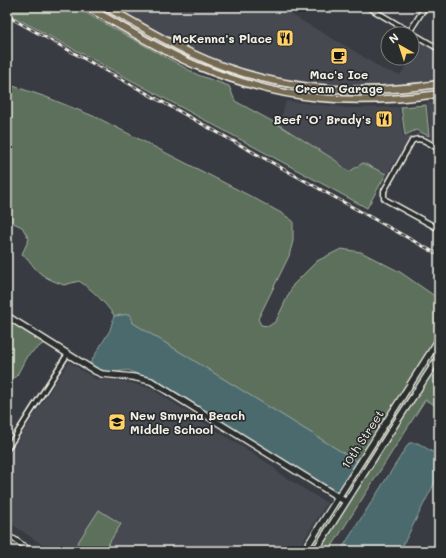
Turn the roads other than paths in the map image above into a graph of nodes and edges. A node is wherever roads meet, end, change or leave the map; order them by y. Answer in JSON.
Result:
{"nodes":[{"id":1,"x":87,"y":7,"type":"edge"},
{"id":2,"x":106,"y":7,"type":"edge"},
{"id":3,"x":368,"y":7,"type":"edge"},
{"id":4,"x":425,"y":7,"type":"edge"},
{"id":5,"x":401,"y":26,"type":"edge"},
{"id":6,"x":413,"y":26,"type":"edge"},
{"id":7,"x":160,"y":36,"type":"junction"},
{"id":8,"x":420,"y":37,"type":"edge"},
{"id":9,"x":155,"y":44,"type":"junction"},
{"id":10,"x":439,"y":49,"type":"edge"},
{"id":11,"x":240,"y":72,"type":"junction"},
{"id":12,"x":236,"y":81,"type":"junction"},
{"id":13,"x":439,"y":84,"type":"edge"},
{"id":14,"x":333,"y":90,"type":"junction"},
{"id":15,"x":366,"y":91,"type":"junction"},
{"id":16,"x":439,"y":94,"type":"edge"},
{"id":17,"x":333,"y":100,"type":"junction"},
{"id":18,"x":366,"y":101,"type":"junction"},
{"id":19,"x":439,"y":149,"type":"edge"},
{"id":20,"x":438,"y":227,"type":"edge"},
{"id":21,"x":7,"y":316,"type":"edge"},
{"id":22,"x":439,"y":339,"type":"edge"},
{"id":23,"x":67,"y":354,"type":"junction"},
{"id":24,"x":439,"y":357,"type":"edge"},
{"id":25,"x":7,"y":449,"type":"edge"},
{"id":26,"x":338,"y":498,"type":"junction"},
{"id":27,"x":346,"y":502,"type":"junction"},
{"id":28,"x":7,"y":537,"type":"edge"},
{"id":29,"x":31,"y":551,"type":"edge"},
{"id":30,"x":304,"y":551,"type":"edge"},
{"id":31,"x":315,"y":551,"type":"edge"}],
"edges":[{"from":1,"to":9,"type":"main road"},
{"from":2,"to":7,"type":"main road"},
{"from":3,"to":5,"type":"street"},
{"from":4,"to":6,"type":"street"},
{"from":7,"to":9,"type":"street"},
{"from":7,"to":11,"type":"main road"},
{"from":8,"to":10,"type":"street"},
{"from":9,"to":12,"type":"main road"},
{"from":11,"to":12,"type":"street"},
{"from":11,"to":14,"type":"main road"},
{"from":12,"to":17,"type":"main road"},
{"from":13,"to":15,"type":"main road"},
{"from":14,"to":15,"type":"main road"},
{"from":14,"to":17,"type":"street"},
{"from":15,"to":18,"type":"street"},
{"from":16,"to":18,"type":"main road"},
{"from":17,"to":18,"type":"main road"},
{"from":19,"to":20,"type":"street"},
{"from":21,"to":23,"type":"street"},
{"from":22,"to":26,"type":"street","name":"10th Street"},
{"from":23,"to":25,"type":"street"},
{"from":23,"to":26,"type":"street"},
{"from":24,"to":27,"type":"street","name":"10th Street"},
{"from":26,"to":27,"type":"street"},
{"from":26,"to":30,"type":"street","name":"10th Street"},
{"from":27,"to":31,"type":"street","name":"10th Street"},
{"from":28,"to":29,"type":"street"}]}
